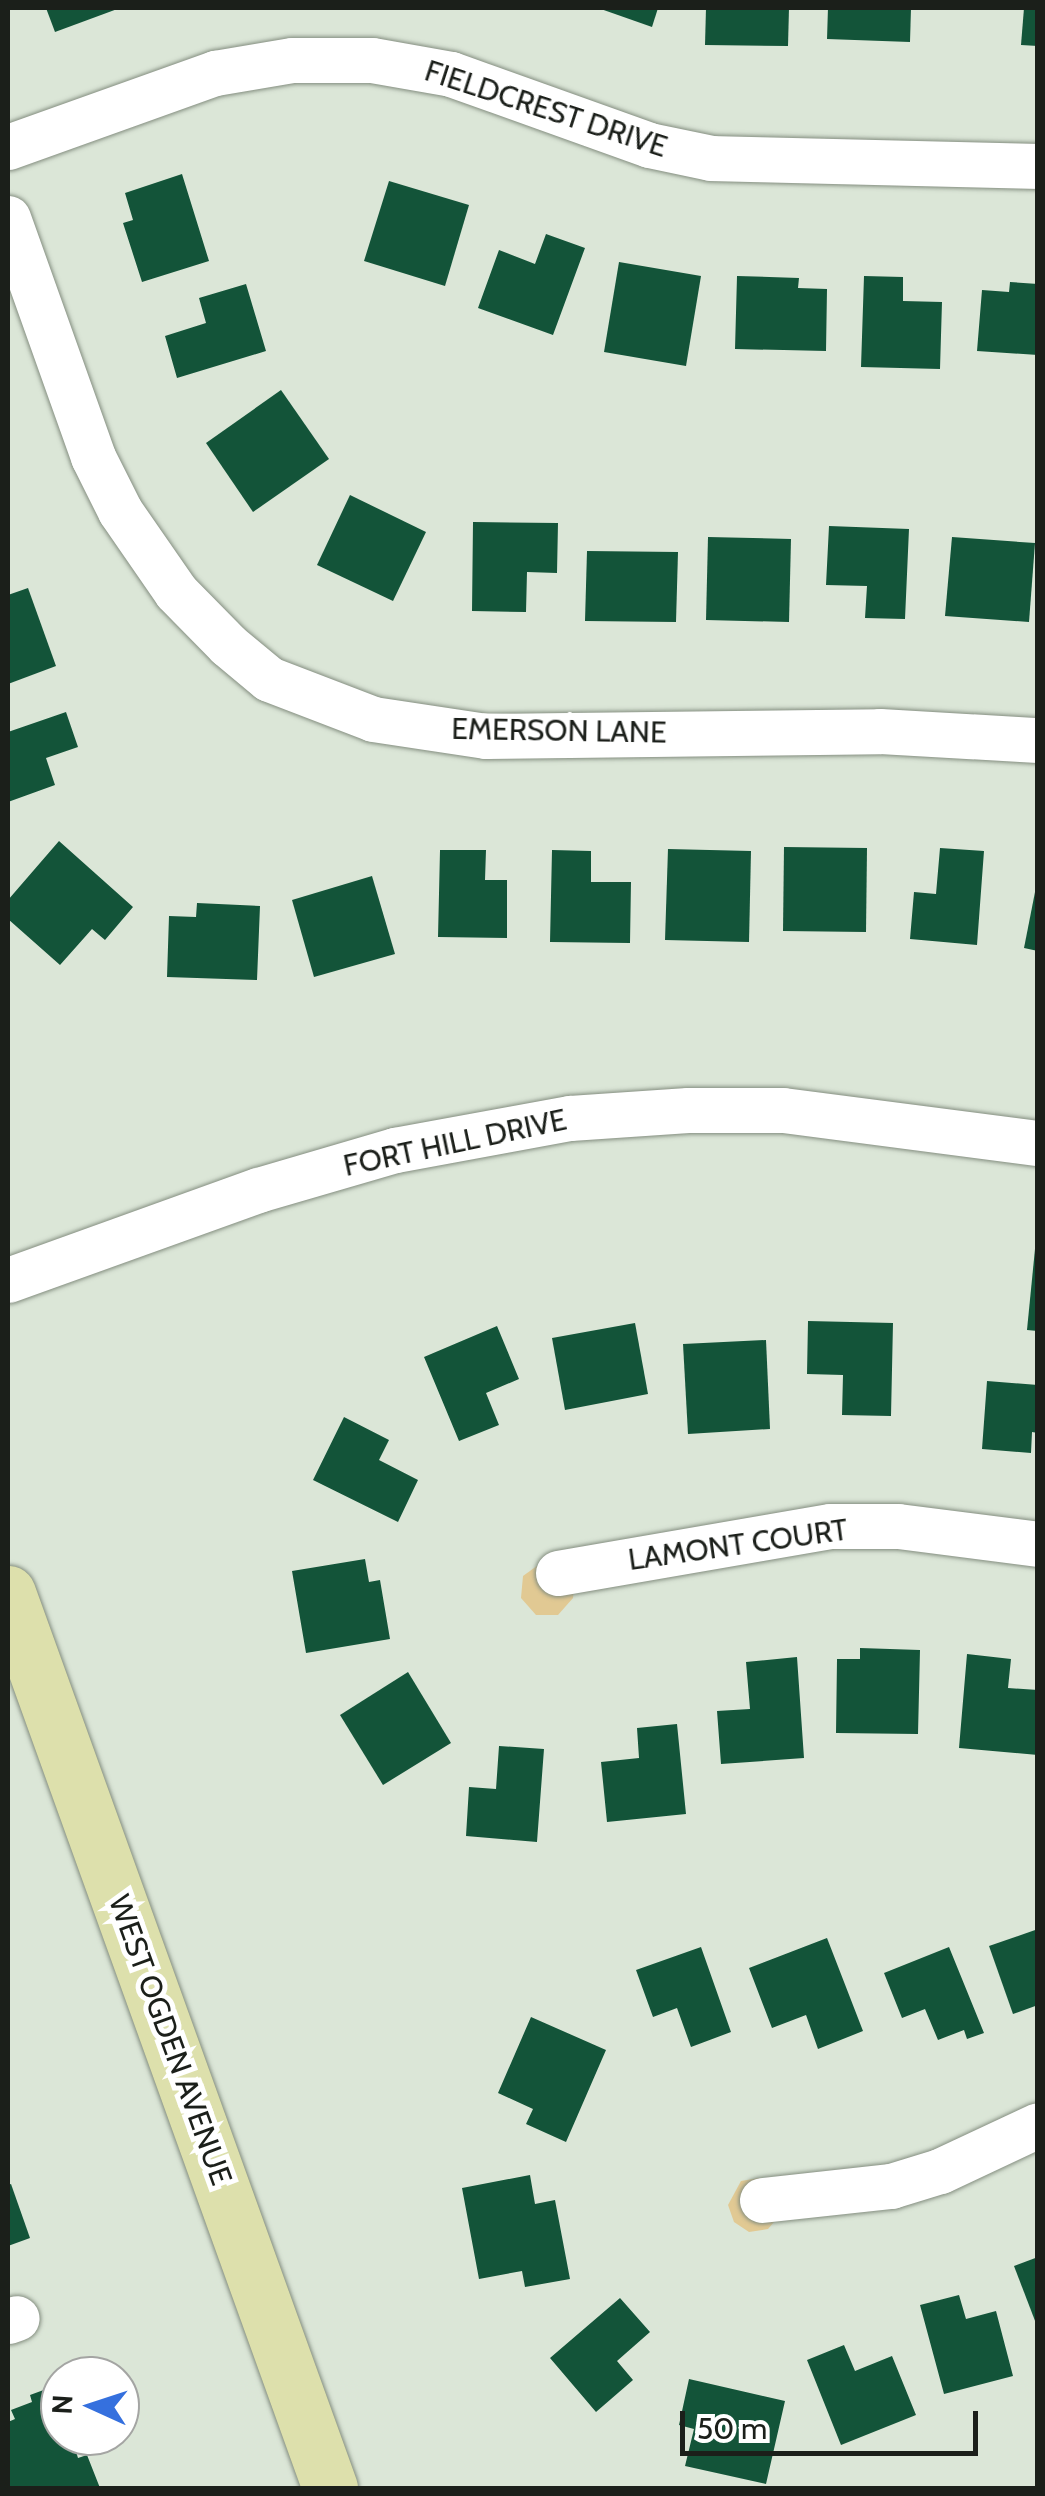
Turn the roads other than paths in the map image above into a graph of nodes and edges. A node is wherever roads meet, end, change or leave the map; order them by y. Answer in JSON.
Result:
{"nodes":[{"id":1,"x":8,"y":146,"type":"edge"},
{"id":2,"x":1038,"y":166,"type":"edge"},
{"id":3,"x":8,"y":218,"type":"edge"},
{"id":4,"x":1038,"y":740,"type":"edge"},
{"id":5,"x":1038,"y":1143,"type":"edge"},
{"id":6,"x":8,"y":1280,"type":"edge"},
{"id":7,"x":1038,"y":1544,"type":"edge"},
{"id":8,"x":558,"y":1573,"type":"dead end"},
{"id":9,"x":8,"y":1593,"type":"edge"},
{"id":10,"x":1038,"y":2125,"type":"edge"},
{"id":11,"x":762,"y":2200,"type":"dead end"},
{"id":12,"x":330,"y":2488,"type":"edge"}],
"edges":[{"from":1,"to":2,"type":"street","name":"FIELDCREST DRIVE"},
{"from":3,"to":4,"type":"street","name":"EMERSON LANE"},
{"from":5,"to":6,"type":"street","name":"FORT HILL DRIVE"},
{"from":7,"to":8,"type":"street","name":"LAMONT COURT"},
{"from":9,"to":12,"type":"main road","name":"WEST OGDEN AVENUE"},
{"from":10,"to":11,"type":"street"}]}
